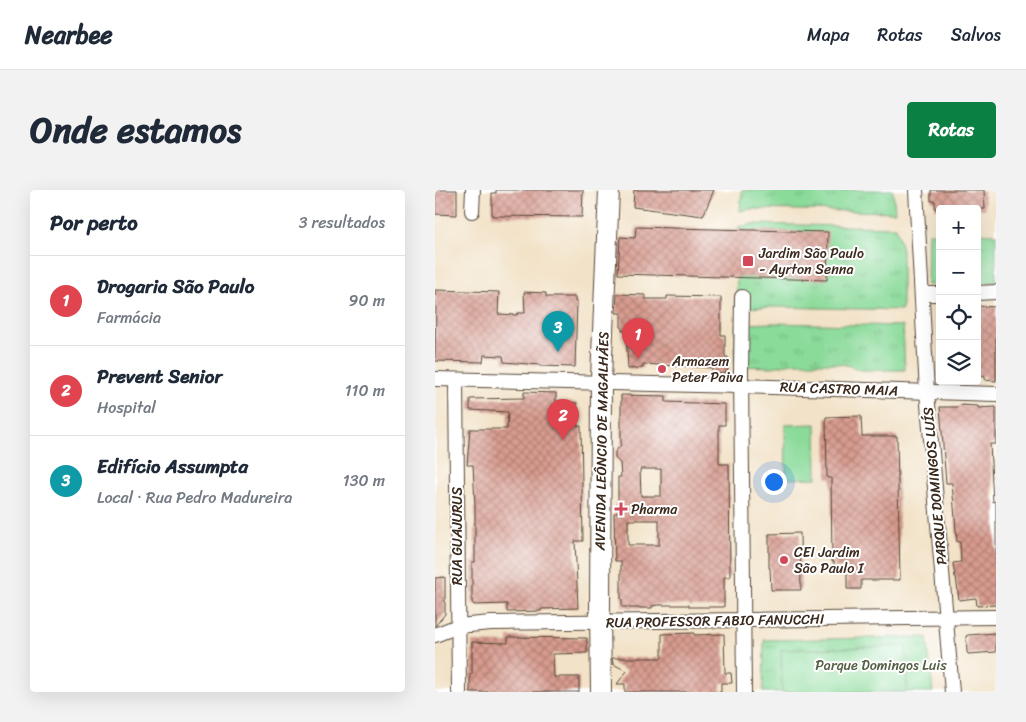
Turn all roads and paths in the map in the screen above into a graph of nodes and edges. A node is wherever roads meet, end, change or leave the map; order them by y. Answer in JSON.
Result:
{"nodes":[{"id":1,"x":473,"y":190,"type":"edge"},
{"id":2,"x":609,"y":190,"type":"edge"},
{"id":3,"x":916,"y":190,"type":"edge"},
{"id":4,"x":472,"y":211,"type":"dead end"},
{"id":5,"x":996,"y":292,"type":"edge"},
{"id":6,"x":981,"y":293,"type":"edge"},
{"id":7,"x":923,"y":294,"type":"junction"},
{"id":8,"x":936,"y":294,"type":"edge"},
{"id":9,"x":743,"y":297,"type":"dead end"},
{"id":10,"x":435,"y":379,"type":"edge"},
{"id":11,"x":456,"y":380,"type":"junction"},
{"id":12,"x":601,"y":384,"type":"junction"},
{"id":13,"x":741,"y":386,"type":"junction"},
{"id":14,"x":927,"y":392,"type":"junction"},
{"id":15,"x":996,"y":394,"type":"edge"},
{"id":16,"x":996,"y":617,"type":"edge"},
{"id":17,"x":946,"y":618,"type":"junction"},
{"id":18,"x":743,"y":620,"type":"junction"},
{"id":19,"x":600,"y":622,"type":"junction"},
{"id":20,"x":458,"y":626,"type":"junction"},
{"id":21,"x":435,"y":635,"type":"edge"},
{"id":22,"x":459,"y":692,"type":"edge"},
{"id":23,"x":601,"y":692,"type":"edge"},
{"id":24,"x":744,"y":692,"type":"edge"},
{"id":25,"x":952,"y":692,"type":"edge"}],
"edges":[{"from":1,"to":4,"type":"street"},
{"from":2,"to":12,"type":"main road","name":"AVENIDA LEÔNCIO DE MAGALHÃES"},
{"from":3,"to":7,"type":"street","name":"PARQUE DOMINGOS LUÍS"},
{"from":5,"to":6,"type":"street"},
{"from":7,"to":8,"type":"street"},
{"from":7,"to":14,"type":"street","name":"PARQUE DOMINGOS LUÍS"},
{"from":9,"to":13,"type":"street"},
{"from":10,"to":11,"type":"street","name":"RUA CASTRO MAIA"},
{"from":11,"to":12,"type":"street","name":"RUA CASTRO MAIA"},
{"from":11,"to":20,"type":"street","name":"RUA GUAJURUS"},
{"from":12,"to":13,"type":"street","name":"RUA CASTRO MAIA"},
{"from":12,"to":19,"type":"main road","name":"AVENIDA LEÔNCIO DE MAGALHÃES"},
{"from":13,"to":14,"type":"street","name":"RUA CASTRO MAIA"},
{"from":13,"to":18,"type":"street"},
{"from":14,"to":15,"type":"street","name":"RUA CASTRO MAIA"},
{"from":14,"to":17,"type":"street","name":"PARQUE DOMINGOS LUÍS"},
{"from":16,"to":17,"type":"street","name":"RUA PROFESSOR FABIO FANUCCHI"},
{"from":17,"to":18,"type":"street","name":"RUA PROFESSOR FABIO FANUCCHI"},
{"from":17,"to":25,"type":"street","name":"PARQUE DOMINGOS LUÍS"},
{"from":18,"to":19,"type":"street","name":"RUA PROFESSOR FABIO FANUCCHI"},
{"from":18,"to":24,"type":"street"},
{"from":19,"to":20,"type":"street","name":"RUA PROFESSOR FABIO FANUCCHI"},
{"from":19,"to":23,"type":"main road","name":"AVENIDA LEÔNCIO DE MAGALHÃES"},
{"from":20,"to":21,"type":"street","name":"RUA PROFESSOR FABIO FANUCCHI"},
{"from":20,"to":22,"type":"street","name":"RUA GUAJURUS"}]}
